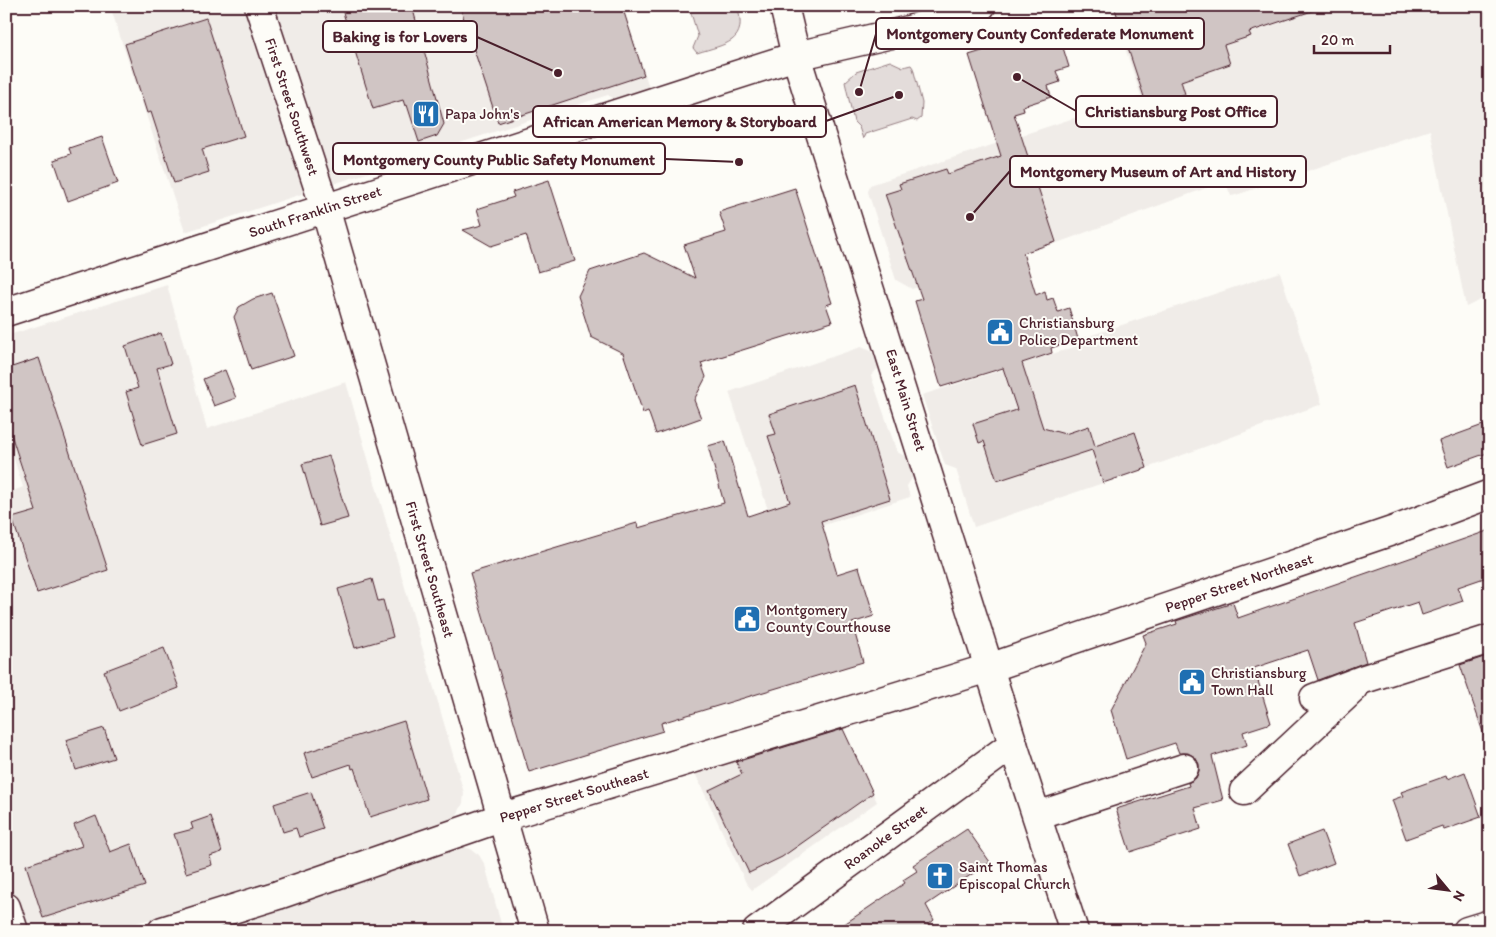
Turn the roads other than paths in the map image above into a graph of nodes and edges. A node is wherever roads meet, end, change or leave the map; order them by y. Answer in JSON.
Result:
{"nodes":[{"id":1,"x":258,"y":6,"type":"edge"},
{"id":2,"x":784,"y":6,"type":"edge"},
{"id":3,"x":981,"y":6,"type":"edge"},
{"id":4,"x":796,"y":56,"type":"junction"},
{"id":5,"x":325,"y":208,"type":"junction"},
{"id":6,"x":6,"y":312,"type":"edge"},
{"id":7,"x":1490,"y":494,"type":"edge"},
{"id":8,"x":1490,"y":639,"type":"edge"},
{"id":9,"x":989,"y":668,"type":"junction"},
{"id":10,"x":1364,"y":679,"type":"junction"},
{"id":11,"x":1314,"y":698,"type":"dead end"},
{"id":12,"x":1012,"y":744,"type":"junction"},
{"id":13,"x":1184,"y":768,"type":"dead end"},
{"id":14,"x":1244,"y":791,"type":"dead end"},
{"id":15,"x":1037,"y":816,"type":"junction"},
{"id":16,"x":502,"y":817,"type":"junction"},
{"id":17,"x":6,"y":907,"type":"edge"},
{"id":18,"x":1490,"y":924,"type":"edge"},
{"id":19,"x":14,"y":931,"type":"edge"},
{"id":20,"x":162,"y":931,"type":"edge"},
{"id":21,"x":535,"y":931,"type":"edge"},
{"id":22,"x":757,"y":931,"type":"edge"},
{"id":23,"x":1074,"y":931,"type":"edge"},
{"id":24,"x":1467,"y":931,"type":"edge"}],
"edges":[{"from":1,"to":5,"type":"street","name":"First Street Southwest"},
{"from":2,"to":4,"type":"street","name":"East Main Street"},
{"from":3,"to":4,"type":"street","name":"South Franklin Street"},
{"from":4,"to":5,"type":"street","name":"South Franklin Street"},
{"from":4,"to":9,"type":"street","name":"East Main Street"},
{"from":5,"to":6,"type":"street","name":"South Franklin Street"},
{"from":5,"to":16,"type":"street","name":"First Street Southeast"},
{"from":7,"to":9,"type":"street","name":"Pepper Street Northeast"},
{"from":8,"to":10,"type":"street"},
{"from":9,"to":12,"type":"street","name":"East Main Street"},
{"from":9,"to":16,"type":"street","name":"Pepper Street Southeast"},
{"from":10,"to":11,"type":"street"},
{"from":10,"to":14,"type":"street"},
{"from":12,"to":15,"type":"street","name":"East Main Street"},
{"from":12,"to":22,"type":"street","name":"Roanoke Street"},
{"from":13,"to":15,"type":"street"},
{"from":15,"to":23,"type":"street","name":"East Main Street"},
{"from":16,"to":20,"type":"street","name":"Pepper Street Southeast"},
{"from":16,"to":21,"type":"street","name":"First Street Southeast"},
{"from":17,"to":19,"type":"street"},
{"from":18,"to":24,"type":"street"}]}
